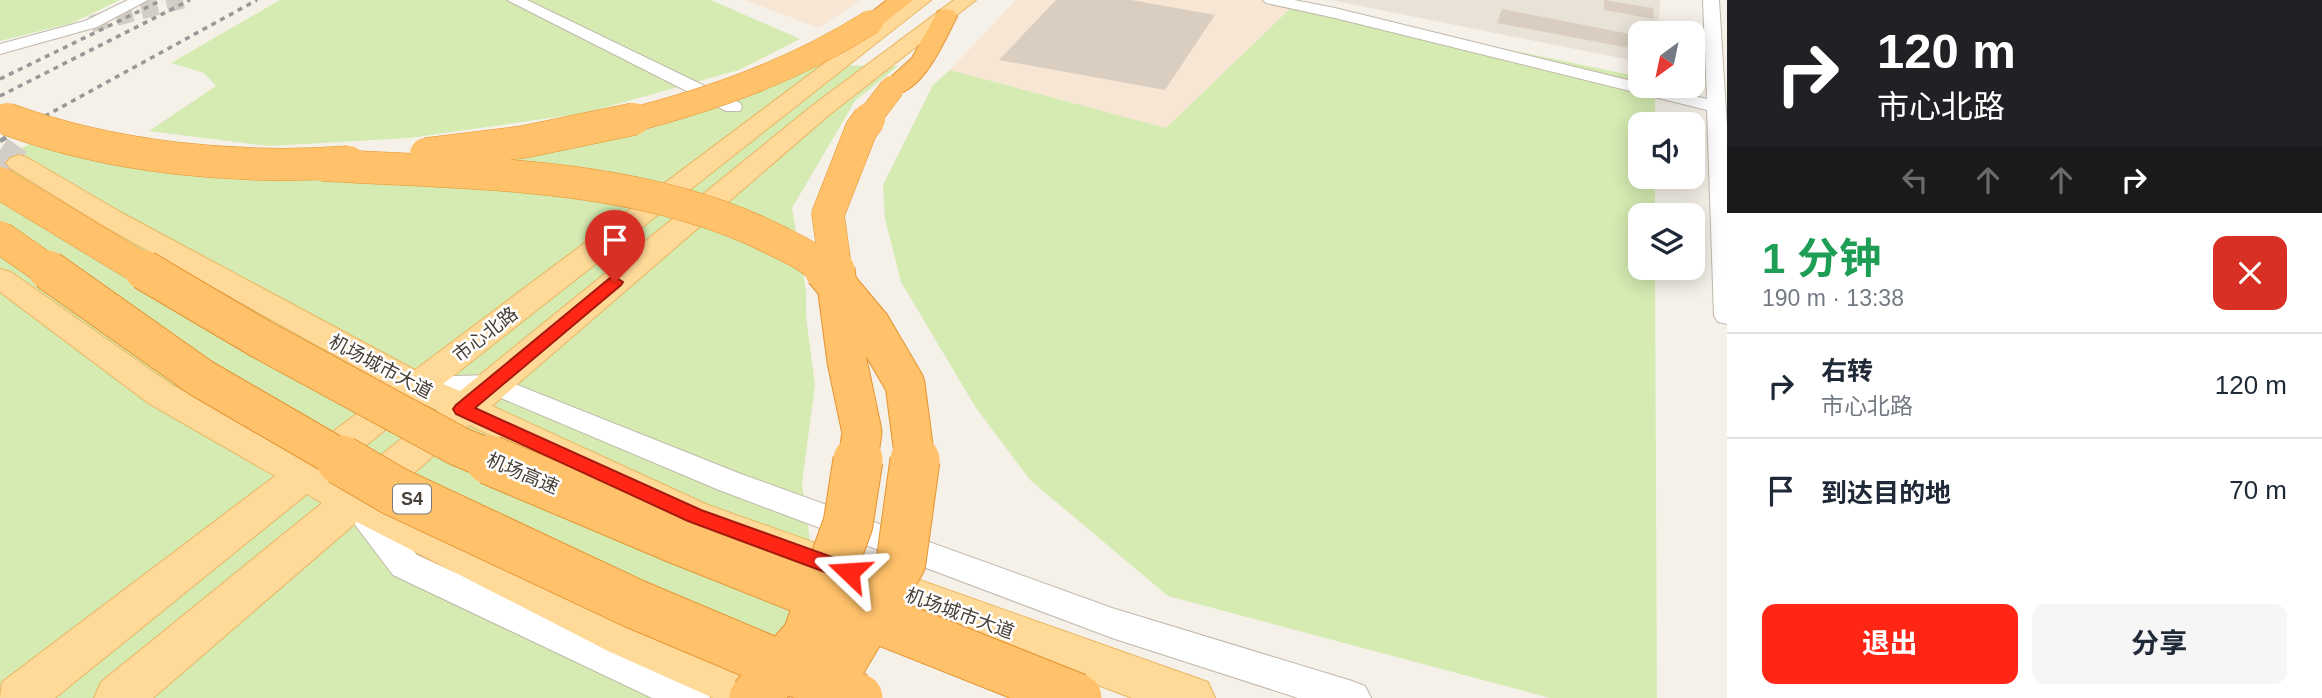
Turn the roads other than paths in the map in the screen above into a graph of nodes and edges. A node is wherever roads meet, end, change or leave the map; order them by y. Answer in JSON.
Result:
{"nodes":[{"id":1,"x":140,"y":0,"type":"edge"},
{"id":2,"x":515,"y":0,"type":"edge"},
{"id":3,"x":902,"y":0,"type":"edge"},
{"id":4,"x":1271,"y":0,"type":"edge"},
{"id":5,"x":1710,"y":0,"type":"edge"},
{"id":6,"x":944,"y":5,"type":"edge"},
{"id":7,"x":0,"y":48,"type":"edge"},
{"id":8,"x":733,"y":107,"type":"dead end"},
{"id":9,"x":1716,"y":107,"type":"junction"},
{"id":10,"x":0,"y":117,"type":"edge"},
{"id":11,"x":322,"y":165,"type":"junction"},
{"id":12,"x":10,"y":173,"type":"edge"},
{"id":13,"x":0,"y":237,"type":"edge"},
{"id":14,"x":0,"y":278,"type":"edge"},
{"id":15,"x":1727,"y":316,"type":"edge"},
{"id":16,"x":492,"y":384,"type":"junction"},
{"id":17,"x":417,"y":386,"type":"junction"},
{"id":18,"x":462,"y":409,"type":"junction"},
{"id":19,"x":304,"y":474,"type":"junction"},
{"id":20,"x":352,"y":501,"type":"junction"},
{"id":21,"x":19,"y":698,"type":"edge"},
{"id":22,"x":118,"y":698,"type":"edge"},
{"id":23,"x":691,"y":698,"type":"edge"},
{"id":24,"x":754,"y":698,"type":"edge"},
{"id":25,"x":765,"y":698,"type":"edge"},
{"id":26,"x":820,"y":698,"type":"edge"},
{"id":27,"x":858,"y":698,"type":"edge"},
{"id":28,"x":1078,"y":698,"type":"edge"},
{"id":29,"x":1192,"y":698,"type":"edge"},
{"id":30,"x":1352,"y":698,"type":"edge"}],
"edges":[{"from":1,"to":7,"type":"street"},
{"from":2,"to":8,"type":"street"},
{"from":3,"to":11,"type":"highway","bridge":true},
{"from":4,"to":9,"type":"street"},
{"from":5,"to":9,"type":"street"},
{"from":6,"to":16,"type":"main road"},
{"from":6,"to":17,"type":"main road","name":"市心北路"},
{"from":6,"to":24,"type":"highway","bridge":true},
{"from":9,"to":15,"type":"street"},
{"from":10,"to":11,"type":"highway","bridge":true},
{"from":11,"to":26,"type":"highway","bridge":true},
{"from":12,"to":17,"type":"main road","name":"机场城市大道"},
{"from":12,"to":28,"type":"highway","name":"机场高速","bridge":true},
{"from":13,"to":27,"type":"highway","number":"S4","bridge":true},
{"from":14,"to":19,"type":"main road"},
{"from":16,"to":17,"type":"street"},
{"from":16,"to":18,"type":"main road"},
{"from":16,"to":30,"type":"street"},
{"from":17,"to":18,"type":"main road","name":"机场城市大道"},
{"from":17,"to":19,"type":"main road","name":"市心北路"},
{"from":18,"to":20,"type":"main road"},
{"from":18,"to":29,"type":"main road","name":"机场城市大道"},
{"from":19,"to":20,"type":"main road"},
{"from":19,"to":21,"type":"main road","name":"市心北路"},
{"from":20,"to":22,"type":"main road"},
{"from":20,"to":23,"type":"street"},
{"from":20,"to":25,"type":"main road"}]}
